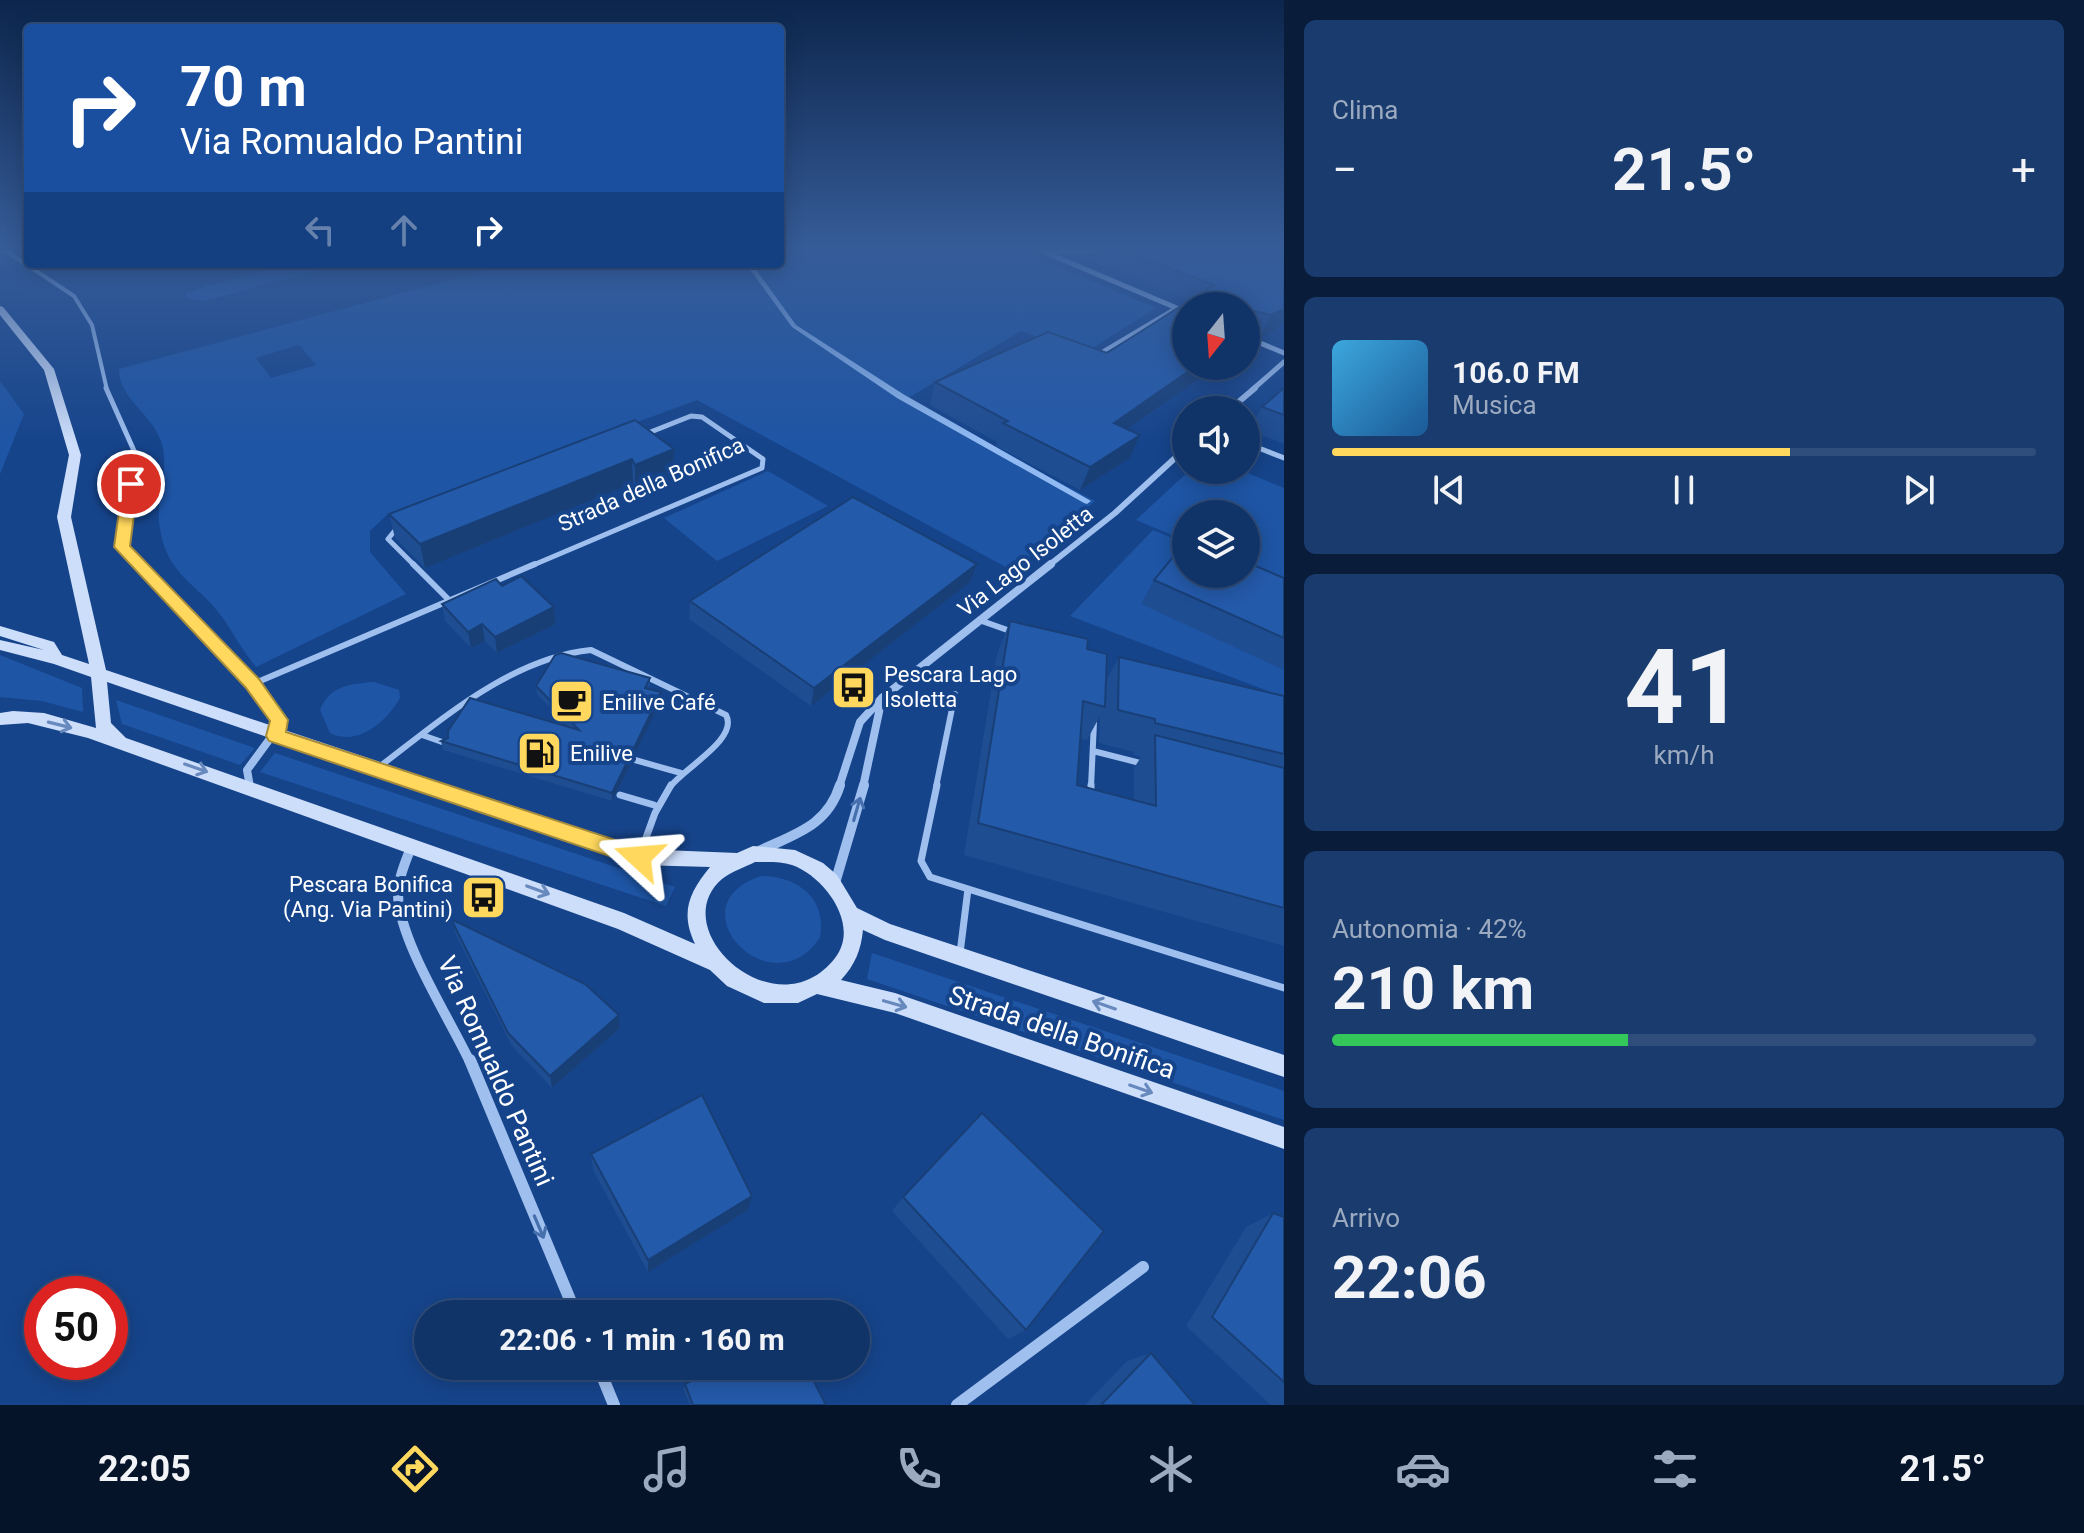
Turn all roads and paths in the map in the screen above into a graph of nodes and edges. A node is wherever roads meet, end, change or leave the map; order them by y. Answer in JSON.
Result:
{"nodes":[{"id":1,"x":3,"y":313,"type":"edge"},
{"id":2,"x":84,"y":313,"type":"edge"},
{"id":3,"x":1168,"y":313,"type":"edge"},
{"id":4,"x":1260,"y":343,"type":"edge"},
{"id":5,"x":1284,"y":353,"type":"edge"},
{"id":6,"x":1089,"y":360,"type":"edge"},
{"id":7,"x":1284,"y":362,"type":"edge"},
{"id":8,"x":1245,"y":396,"type":"edge"},
{"id":9,"x":632,"y":439,"type":"edge"},
{"id":10,"x":1260,"y":449,"type":"edge"},
{"id":11,"x":1284,"y":458,"type":"edge"},
{"id":12,"x":1172,"y":461,"type":"edge"},
{"id":13,"x":402,"y":526,"type":"edge"},
{"id":14,"x":448,"y":599,"type":"junction"},
{"id":15,"x":979,"y":620,"type":"junction"},
{"id":16,"x":0,"y":631,"type":"edge"},
{"id":17,"x":1018,"y":634,"type":"edge"},
{"id":18,"x":0,"y":645,"type":"edge"},
{"id":19,"x":57,"y":659,"type":"junction"},
{"id":20,"x":238,"y":669,"type":"joint"},
{"id":21,"x":637,"y":672,"type":"junction"},
{"id":22,"x":99,"y":674,"type":"junction"},
{"id":23,"x":633,"y":681,"type":"edge"},
{"id":24,"x":253,"y":684,"type":"junction"},
{"id":25,"x":955,"y":694,"type":"dead end"},
{"id":26,"x":882,"y":698,"type":"junction"},
{"id":27,"x":456,"y":710,"type":"junction"},
{"id":28,"x":1095,"y":710,"type":"edge"},
{"id":29,"x":465,"y":713,"type":"edge"},
{"id":30,"x":4,"y":714,"type":"edge"},
{"id":31,"x":422,"y":735,"type":"junction"},
{"id":32,"x":275,"y":736,"type":"junction"},
{"id":33,"x":122,"y":743,"type":"junction"},
{"id":34,"x":445,"y":743,"type":"edge"},
{"id":35,"x":1093,"y":751,"type":"junction"},
{"id":36,"x":635,"y":760,"type":"dead end"},
{"id":37,"x":1152,"y":766,"type":"edge"},
{"id":38,"x":376,"y":769,"type":"junction"},
{"id":39,"x":681,"y":773,"type":"junction"},
{"id":40,"x":250,"y":787,"type":"junction"},
{"id":41,"x":620,"y":795,"type":"dead end"},
{"id":42,"x":654,"y":805,"type":"junction"},
{"id":43,"x":1091,"y":805,"type":"edge"},
{"id":44,"x":412,"y":844,"type":"junction"},
{"id":45,"x":753,"y":854,"type":"junction"},
{"id":46,"x":639,"y":857,"type":"junction"},
{"id":47,"x":733,"y":860,"type":"junction"},
{"id":48,"x":835,"y":884,"type":"junction"},
{"id":49,"x":968,"y":889,"type":"junction"},
{"id":50,"x":851,"y":914,"type":"junction"},
{"id":51,"x":960,"y":956,"type":"junction"},
{"id":52,"x":712,"y":961,"type":"junction"},
{"id":53,"x":819,"y":985,"type":"junction"},
{"id":54,"x":1284,"y":988,"type":"edge"},
{"id":55,"x":1284,"y":1066,"type":"edge"},
{"id":56,"x":1284,"y":1138,"type":"edge"},
{"id":57,"x":1143,"y":1267,"type":"dead end"},
{"id":58,"x":570,"y":1300,"type":"edge"},
{"id":59,"x":604,"y":1380,"type":"edge"},
{"id":60,"x":614,"y":1405,"type":"edge"},
{"id":61,"x":957,"y":1405,"type":"edge"}],
"edges":[{"from":1,"to":22,"type":"main road"},
{"from":2,"to":20,"type":"lane"},
{"from":3,"to":6,"type":"lane"},
{"from":4,"to":5,"type":"street"},
{"from":7,"to":8,"type":"street"},
{"from":9,"to":14,"type":"lane","name":"Strada della Bonifica"},
{"from":10,"to":11,"type":"lane"},
{"from":12,"to":15,"type":"street","name":"Via Lago Isoletta"},
{"from":13,"to":14,"type":"lane"},
{"from":14,"to":24,"type":"lane","name":"Strada della Bonifica"},
{"from":15,"to":17,"type":"lane"},
{"from":15,"to":26,"type":"street","name":"Via Lago Isoletta"},
{"from":16,"to":19,"type":"main road"},
{"from":18,"to":19,"type":"main road"},
{"from":19,"to":22,"type":"main road"},
{"from":20,"to":24,"type":"street"},
{"from":21,"to":23,"type":"lane"},
{"from":21,"to":27,"type":"lane"},
{"from":21,"to":39,"type":"lane"},
{"from":22,"to":32,"type":"main road"},
{"from":22,"to":33,"type":"main road"},
{"from":24,"to":32,"type":"street"},
{"from":25,"to":49,"type":"lane"},
{"from":26,"to":45,"type":"street","name":"Via Lago Isoletta"},
{"from":48,"to":26,"type":"street","one_way":true},
{"from":27,"to":29,"type":"lane"},
{"from":27,"to":31,"type":"lane"},
{"from":28,"to":35,"type":"lane"},
{"from":30,"to":33,"type":"main road","one_way":true},
{"from":31,"to":34,"type":"lane"},
{"from":31,"to":38,"type":"lane"},
{"from":32,"to":38,"type":"main road"},
{"from":32,"to":40,"type":"street"},
{"from":33,"to":40,"type":"main road","one_way":true},
{"from":35,"to":37,"type":"lane"},
{"from":35,"to":43,"type":"lane"},
{"from":36,"to":39,"type":"lane"},
{"from":38,"to":46,"type":"main road"},
{"from":39,"to":42,"type":"lane"},
{"from":40,"to":44,"type":"main road"},
{"from":41,"to":42,"type":"lane"},
{"from":42,"to":46,"type":"lane"},
{"from":44,"to":52,"type":"main road","one_way":true},
{"from":44,"to":58,"type":"street","name":"Via Romualdo Pantini","one_way":true},
{"from":45,"to":47,"type":"main road"},
{"from":45,"to":48,"type":"main road"},
{"from":46,"to":47,"type":"main road"},
{"from":47,"to":52,"type":"main road"},
{"from":48,"to":50,"type":"main road"},
{"from":49,"to":51,"type":"lane","name":"Strada della Bonifica"},
{"from":49,"to":54,"type":"lane"},
{"from":50,"to":51,"type":"main road","name":"Strada della Bonifica"},
{"from":50,"to":53,"type":"main road"},
{"from":55,"to":51,"type":"main road","name":"Strada della Bonifica","one_way":true},
{"from":52,"to":53,"type":"main road"},
{"from":53,"to":56,"type":"main road","name":"Strada della Bonifica","one_way":true},
{"from":57,"to":61,"type":"street"},
{"from":59,"to":60,"type":"street"}]}
